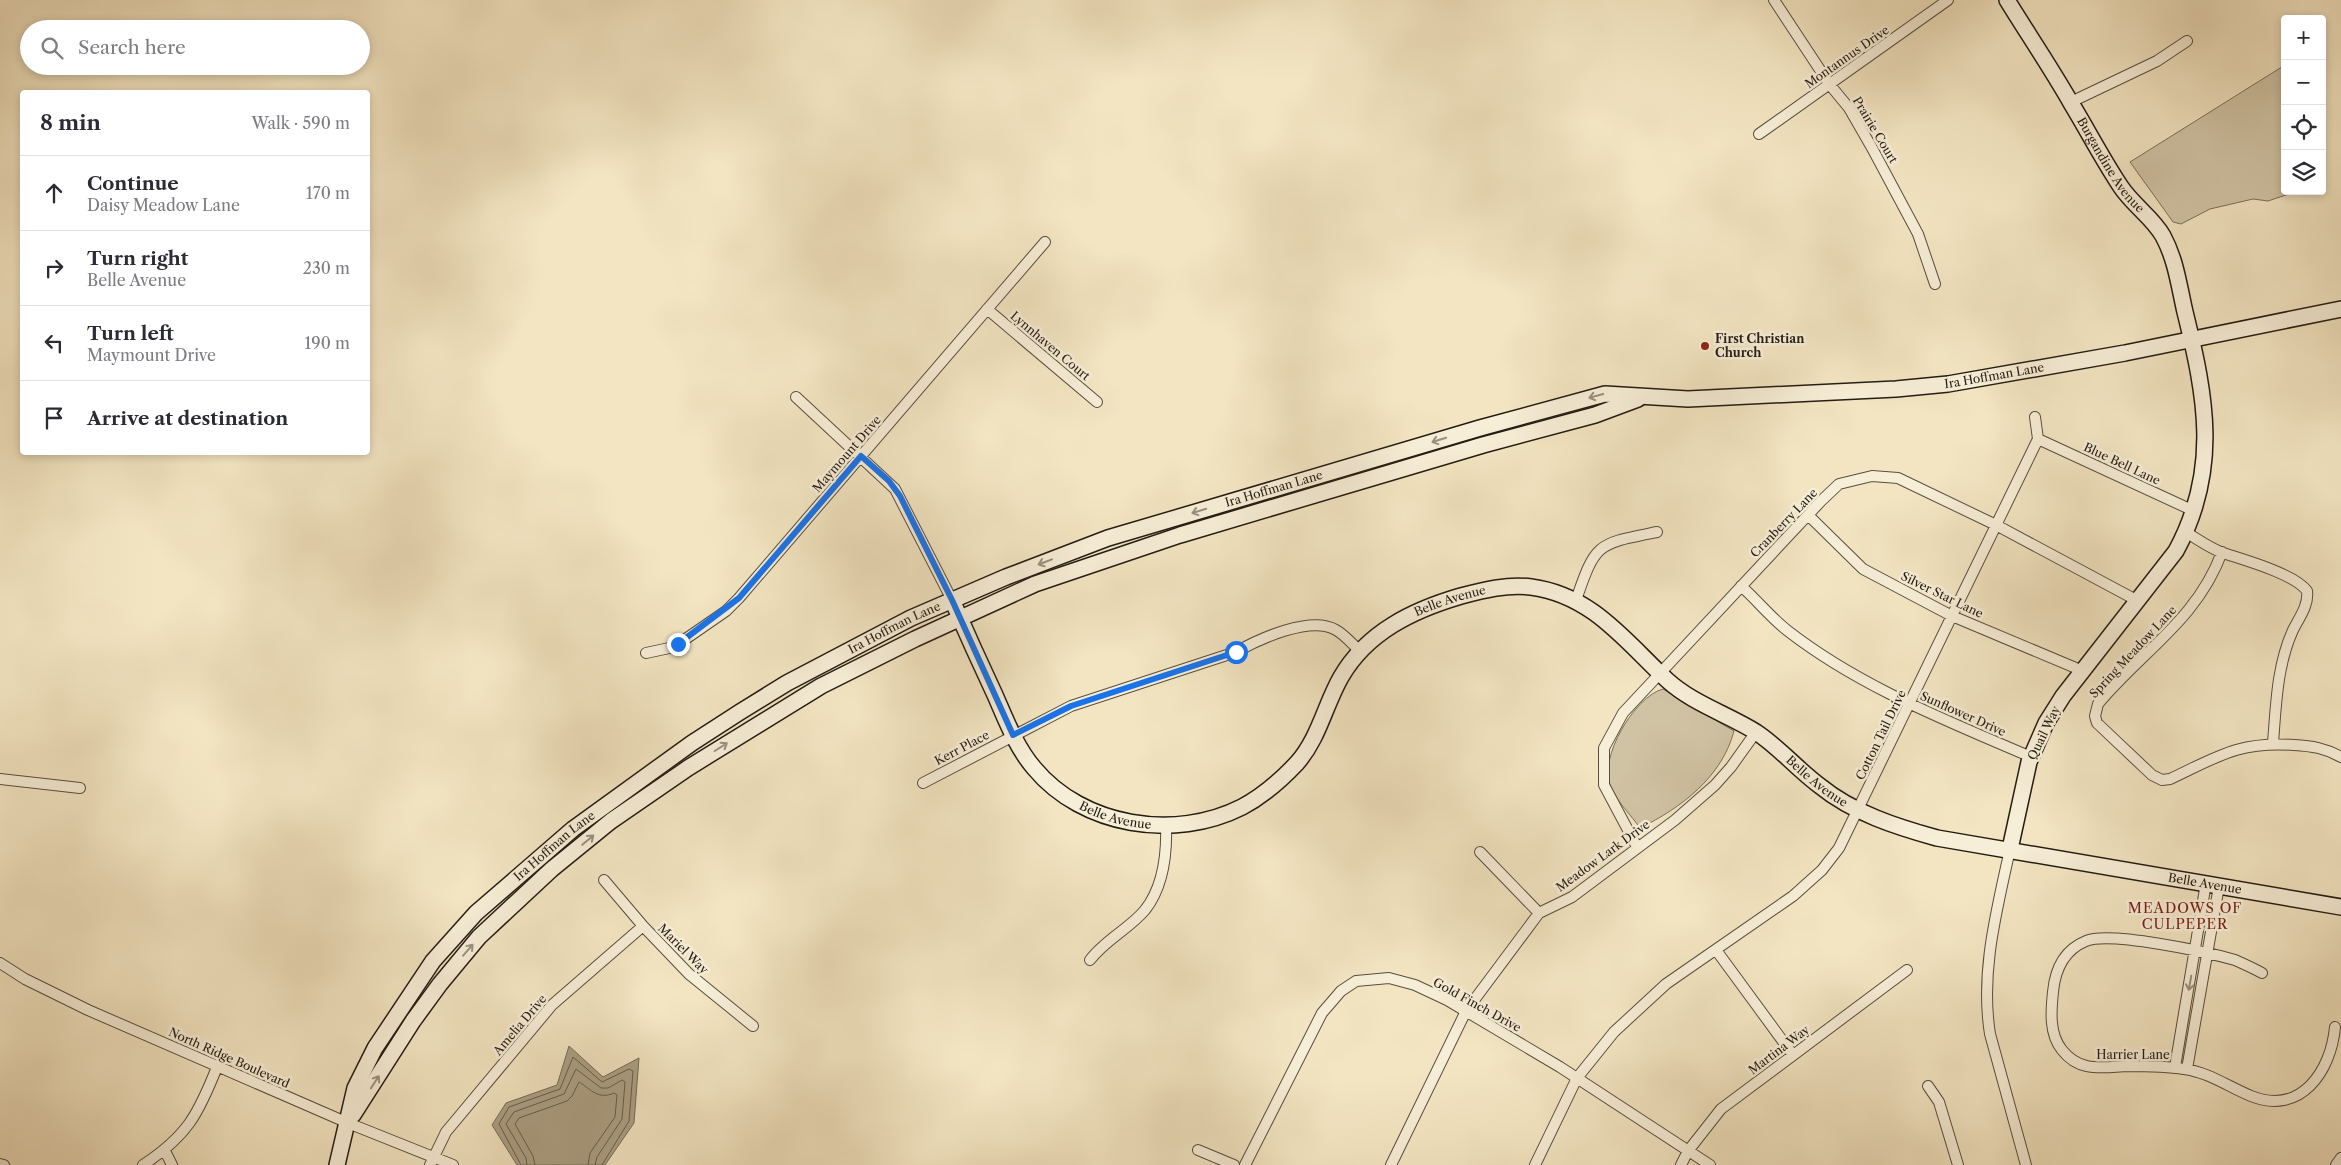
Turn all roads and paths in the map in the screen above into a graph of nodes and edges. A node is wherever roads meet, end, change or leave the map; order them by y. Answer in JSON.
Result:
{"nodes":[{"id":1,"x":1774,"y":0,"type":"edge"},
{"id":2,"x":1948,"y":0,"type":"edge"},
{"id":3,"x":2007,"y":0,"type":"edge"},
{"id":4,"x":2187,"y":41,"type":"dead end"},
{"id":5,"x":1830,"y":85,"type":"junction"},
{"id":6,"x":2071,"y":102,"type":"junction"},
{"id":7,"x":1759,"y":134,"type":"dead end"},
{"id":8,"x":1045,"y":242,"type":"dead end"},
{"id":9,"x":1935,"y":284,"type":"dead end"},
{"id":10,"x":987,"y":309,"type":"junction"},
{"id":11,"x":2341,"y":309,"type":"edge"},
{"id":12,"x":2193,"y":339,"type":"junction"},
{"id":13,"x":1644,"y":396,"type":"junction"},
{"id":14,"x":796,"y":397,"type":"dead end"},
{"id":15,"x":1097,"y":402,"type":"dead end"},
{"id":16,"x":2035,"y":417,"type":"dead end"},
{"id":17,"x":2038,"y":439,"type":"junction"},
{"id":18,"x":861,"y":456,"type":"junction"},
{"id":19,"x":2194,"y":511,"type":"junction"},
{"id":20,"x":1808,"y":515,"type":"junction"},
{"id":21,"x":1996,"y":525,"type":"junction"},
{"id":22,"x":1657,"y":532,"type":"dead end"},
{"id":23,"x":2186,"y":532,"type":"junction"},
{"id":24,"x":2222,"y":552,"type":"junction"},
{"id":25,"x":1742,"y":586,"type":"junction"},
{"id":26,"x":952,"y":600,"type":"junction"},
{"id":27,"x":1576,"y":600,"type":"junction"},
{"id":28,"x":2138,"y":601,"type":"junction"},
{"id":29,"x":1952,"y":616,"type":"junction"},
{"id":30,"x":960,"y":619,"type":"junction"},
{"id":31,"x":1360,"y":651,"type":"junction"},
{"id":32,"x":646,"y":653,"type":"dead end"},
{"id":33,"x":2083,"y":671,"type":"junction"},
{"id":34,"x":1660,"y":672,"type":"junction"},
{"id":35,"x":1910,"y":705,"type":"junction"},
{"id":36,"x":1756,"y":732,"type":"junction"},
{"id":37,"x":1013,"y":735,"type":"junction"},
{"id":38,"x":2273,"y":743,"type":"junction"},
{"id":39,"x":2031,"y":757,"type":"junction"},
{"id":40,"x":2341,"y":757,"type":"edge"},
{"id":41,"x":0,"y":779,"type":"edge"},
{"id":42,"x":923,"y":783,"type":"dead end"},
{"id":43,"x":80,"y":788,"type":"dead end"},
{"id":44,"x":1859,"y":810,"type":"junction"},
{"id":45,"x":1166,"y":825,"type":"junction"},
{"id":46,"x":1637,"y":847,"type":"junction"},
{"id":47,"x":2010,"y":849,"type":"junction"},
{"id":48,"x":1480,"y":852,"type":"dead end"},
{"id":49,"x":604,"y":880,"type":"dead end"},
{"id":50,"x":2213,"y":885,"type":"junction"},
{"id":51,"x":2341,"y":907,"type":"edge"},
{"id":52,"x":1539,"y":913,"type":"junction"},
{"id":53,"x":643,"y":926,"type":"junction"},
{"id":54,"x":1716,"y":950,"type":"junction"},
{"id":55,"x":2195,"y":952,"type":"junction"},
{"id":56,"x":2207,"y":954,"type":"junction"},
{"id":57,"x":1090,"y":960,"type":"dead end"},
{"id":58,"x":0,"y":963,"type":"edge"},
{"id":59,"x":1907,"y":970,"type":"dead end"},
{"id":60,"x":2262,"y":972,"type":"dead end"},
{"id":61,"x":1466,"y":1011,"type":"junction"},
{"id":62,"x":753,"y":1026,"type":"dead end"},
{"id":63,"x":2335,"y":1028,"type":"dead end"},
{"id":64,"x":1794,"y":1055,"type":"junction"},
{"id":65,"x":217,"y":1067,"type":"junction"},
{"id":66,"x":2175,"y":1068,"type":"junction"},
{"id":67,"x":2187,"y":1069,"type":"junction"},
{"id":68,"x":1576,"y":1078,"type":"junction"},
{"id":69,"x":1928,"y":1086,"type":"dead end"},
{"id":70,"x":348,"y":1123,"type":"junction"},
{"id":71,"x":1198,"y":1150,"type":"dead end"},
{"id":72,"x":1688,"y":1150,"type":"junction"},
{"id":73,"x":165,"y":1151,"type":"junction"},
{"id":74,"x":2341,"y":1158,"type":"edge"},
{"id":75,"x":432,"y":1161,"type":"edge"},
{"id":76,"x":0,"y":1164,"type":"edge"},
{"id":77,"x":4,"y":1165,"type":"edge"},
{"id":78,"x":143,"y":1165,"type":"edge"},
{"id":79,"x":172,"y":1165,"type":"edge"},
{"id":80,"x":337,"y":1165,"type":"edge"},
{"id":81,"x":454,"y":1165,"type":"edge"},
{"id":82,"x":1234,"y":1165,"type":"edge"},
{"id":83,"x":1245,"y":1165,"type":"edge"},
{"id":84,"x":1391,"y":1165,"type":"edge"},
{"id":85,"x":1535,"y":1165,"type":"edge"},
{"id":86,"x":1681,"y":1165,"type":"edge"},
{"id":87,"x":1710,"y":1165,"type":"edge"},
{"id":88,"x":1958,"y":1165,"type":"edge"},
{"id":89,"x":2026,"y":1165,"type":"edge"},
{"id":90,"x":2336,"y":1165,"type":"edge"}],
"edges":[{"from":1,"to":5,"type":"street","name":"Prairie Court"},
{"from":2,"to":5,"type":"street","name":"Montannus Drive"},
{"from":3,"to":6,"type":"main road","name":"Burgandine Avenue"},
{"from":4,"to":6,"type":"street"},
{"from":5,"to":7,"type":"street","name":"Montannus Drive"},
{"from":5,"to":9,"type":"street","name":"Prairie Court"},
{"from":6,"to":12,"type":"main road","name":"Burgandine Avenue"},
{"from":8,"to":10,"type":"street","name":"Maymount Drive"},
{"from":10,"to":15,"type":"street","name":"Lynnhaven Court"},
{"from":10,"to":18,"type":"street","name":"Maymount Drive"},
{"from":11,"to":12,"type":"main road","name":"Ira Hoffman Lane"},
{"from":12,"to":13,"type":"main road","name":"Ira Hoffman Lane"},
{"from":12,"to":19,"type":"main road","name":"Quail Way"},
{"from":13,"to":26,"type":"main road","name":"Ira Hoffman Lane","one_way":true},
{"from":13,"to":30,"type":"main road","name":"Ira Hoffman Lane"},
{"from":14,"to":18,"type":"street","name":"Belle Avenue"},
{"from":16,"to":17,"type":"street"},
{"from":17,"to":19,"type":"street","name":"Blue Bell Lane"},
{"from":17,"to":21,"type":"street","name":"Cotton Tail Drive"},
{"from":18,"to":26,"type":"street","name":"Belle Avenue"},
{"from":18,"to":32,"type":"street","name":"Maymount Drive"},
{"from":19,"to":23,"type":"main road","name":"Quail Way"},
{"from":20,"to":21,"type":"street","name":"Cranberry Lane"},
{"from":20,"to":25,"type":"street","name":"Cranberry Lane"},
{"from":20,"to":29,"type":"street","name":"Silver Star Lane"},
{"from":21,"to":28,"type":"street","name":"Cranberry Lane"},
{"from":21,"to":29,"type":"street","name":"Cotton Tail Drive"},
{"from":22,"to":27,"type":"street"},
{"from":23,"to":24,"type":"street"},
{"from":23,"to":28,"type":"main road","name":"Quail Way"},
{"from":24,"to":38,"type":"street"},
{"from":24,"to":38,"type":"street","name":"Spring Meadow Lane"},
{"from":25,"to":34,"type":"street","name":"Cranberry Lane"},
{"from":25,"to":35,"type":"street","name":"Sunflower Drive"},
{"from":26,"to":30,"type":"main road","name":"Belle Avenue"},
{"from":26,"to":70,"type":"main road","name":"Ira Hoffman Lane"},
{"from":27,"to":31,"type":"main road","name":"Belle Avenue"},
{"from":27,"to":34,"type":"main road","name":"Belle Avenue"},
{"from":28,"to":33,"type":"main road","name":"Quail Way"},
{"from":29,"to":33,"type":"street","name":"Silver Star Lane"},
{"from":29,"to":35,"type":"street","name":"Cotton Tail Drive"},
{"from":30,"to":37,"type":"main road","name":"Belle Avenue"},
{"from":70,"to":30,"type":"main road","name":"Ira Hoffman Lane","one_way":true},
{"from":31,"to":37,"type":"street","name":"Kerr Place"},
{"from":31,"to":45,"type":"main road","name":"Belle Avenue"},
{"from":33,"to":39,"type":"main road","name":"Quail Way"},
{"from":34,"to":36,"type":"main road","name":"Belle Avenue"},
{"from":34,"to":46,"type":"street","name":"Cranberry Lane"},
{"from":35,"to":39,"type":"street","name":"Sunflower Drive"},
{"from":35,"to":44,"type":"street","name":"Cotton Tail Drive"},
{"from":36,"to":44,"type":"main road","name":"Belle Avenue"},
{"from":36,"to":46,"type":"street","name":"Meadow Lark Drive"},
{"from":37,"to":42,"type":"street","name":"Kerr Place"},
{"from":37,"to":45,"type":"main road","name":"Belle Avenue"},
{"from":38,"to":40,"type":"street","name":"Spring Meadow Lane"},
{"from":39,"to":47,"type":"main road","name":"Quail Way"},
{"from":41,"to":43,"type":"street"},
{"from":44,"to":47,"type":"main road","name":"Belle Avenue"},
{"from":44,"to":54,"type":"street","name":"Cotton Tail Drive"},
{"from":45,"to":57,"type":"street"},
{"from":46,"to":52,"type":"street","name":"Meadow Lark Drive"},
{"from":47,"to":50,"type":"main road","name":"Belle Avenue"},
{"from":47,"to":89,"type":"street","name":"Quail Way"},
{"from":48,"to":52,"type":"street"},
{"from":49,"to":53,"type":"street","name":"Mariel Way"},
{"from":50,"to":51,"type":"main road","name":"Belle Avenue"},
{"from":50,"to":55,"type":"street"},
{"from":50,"to":56,"type":"street"},
{"from":52,"to":61,"type":"street","name":"Meadow Lark Drive"},
{"from":53,"to":62,"type":"street","name":"Mariel Way"},
{"from":53,"to":75,"type":"street","name":"Amelia Drive"},
{"from":54,"to":64,"type":"street"},
{"from":54,"to":68,"type":"street","name":"Cotton Tail Drive"},
{"from":55,"to":56,"type":"street","name":"Harrier Lane"},
{"from":55,"to":66,"type":"street","one_way":true},
{"from":55,"to":66,"type":"street","name":"Harrier Lane"},
{"from":56,"to":60,"type":"street","name":"Harrier Lane"},
{"from":56,"to":67,"type":"street"},
{"from":58,"to":65,"type":"street","name":"North Ridge Boulevard"},
{"from":59,"to":64,"type":"street","name":"Martina Way"},
{"from":61,"to":68,"type":"street","name":"Gold Finch Drive"},
{"from":61,"to":83,"type":"street","name":"Gold Finch Drive"},
{"from":61,"to":84,"type":"street","name":"Meadow Lark Drive"},
{"from":63,"to":67,"type":"street","name":"Harrier Lane"},
{"from":64,"to":72,"type":"street","name":"Martina Way"},
{"from":65,"to":70,"type":"street","name":"North Ridge Boulevard"},
{"from":65,"to":73,"type":"street"},
{"from":66,"to":67,"type":"street","name":"Harrier Lane"},
{"from":68,"to":72,"type":"street","name":"Gold Finch Drive"},
{"from":68,"to":85,"type":"street","name":"Cotton Tail Drive"},
{"from":69,"to":88,"type":"street"},
{"from":70,"to":75,"type":"street","name":"North Ridge Boulevard"},
{"from":70,"to":80,"type":"main road","name":"Ira Hoffman Lane"},
{"from":71,"to":82,"type":"street"},
{"from":72,"to":86,"type":"street","name":"Martina Way"},
{"from":72,"to":87,"type":"street","name":"Gold Finch Drive"},
{"from":73,"to":78,"type":"street"},
{"from":73,"to":79,"type":"street"},
{"from":74,"to":90,"type":"street"},
{"from":75,"to":81,"type":"street","name":"North Ridge Boulevard"},
{"from":76,"to":77,"type":"street"}]}
